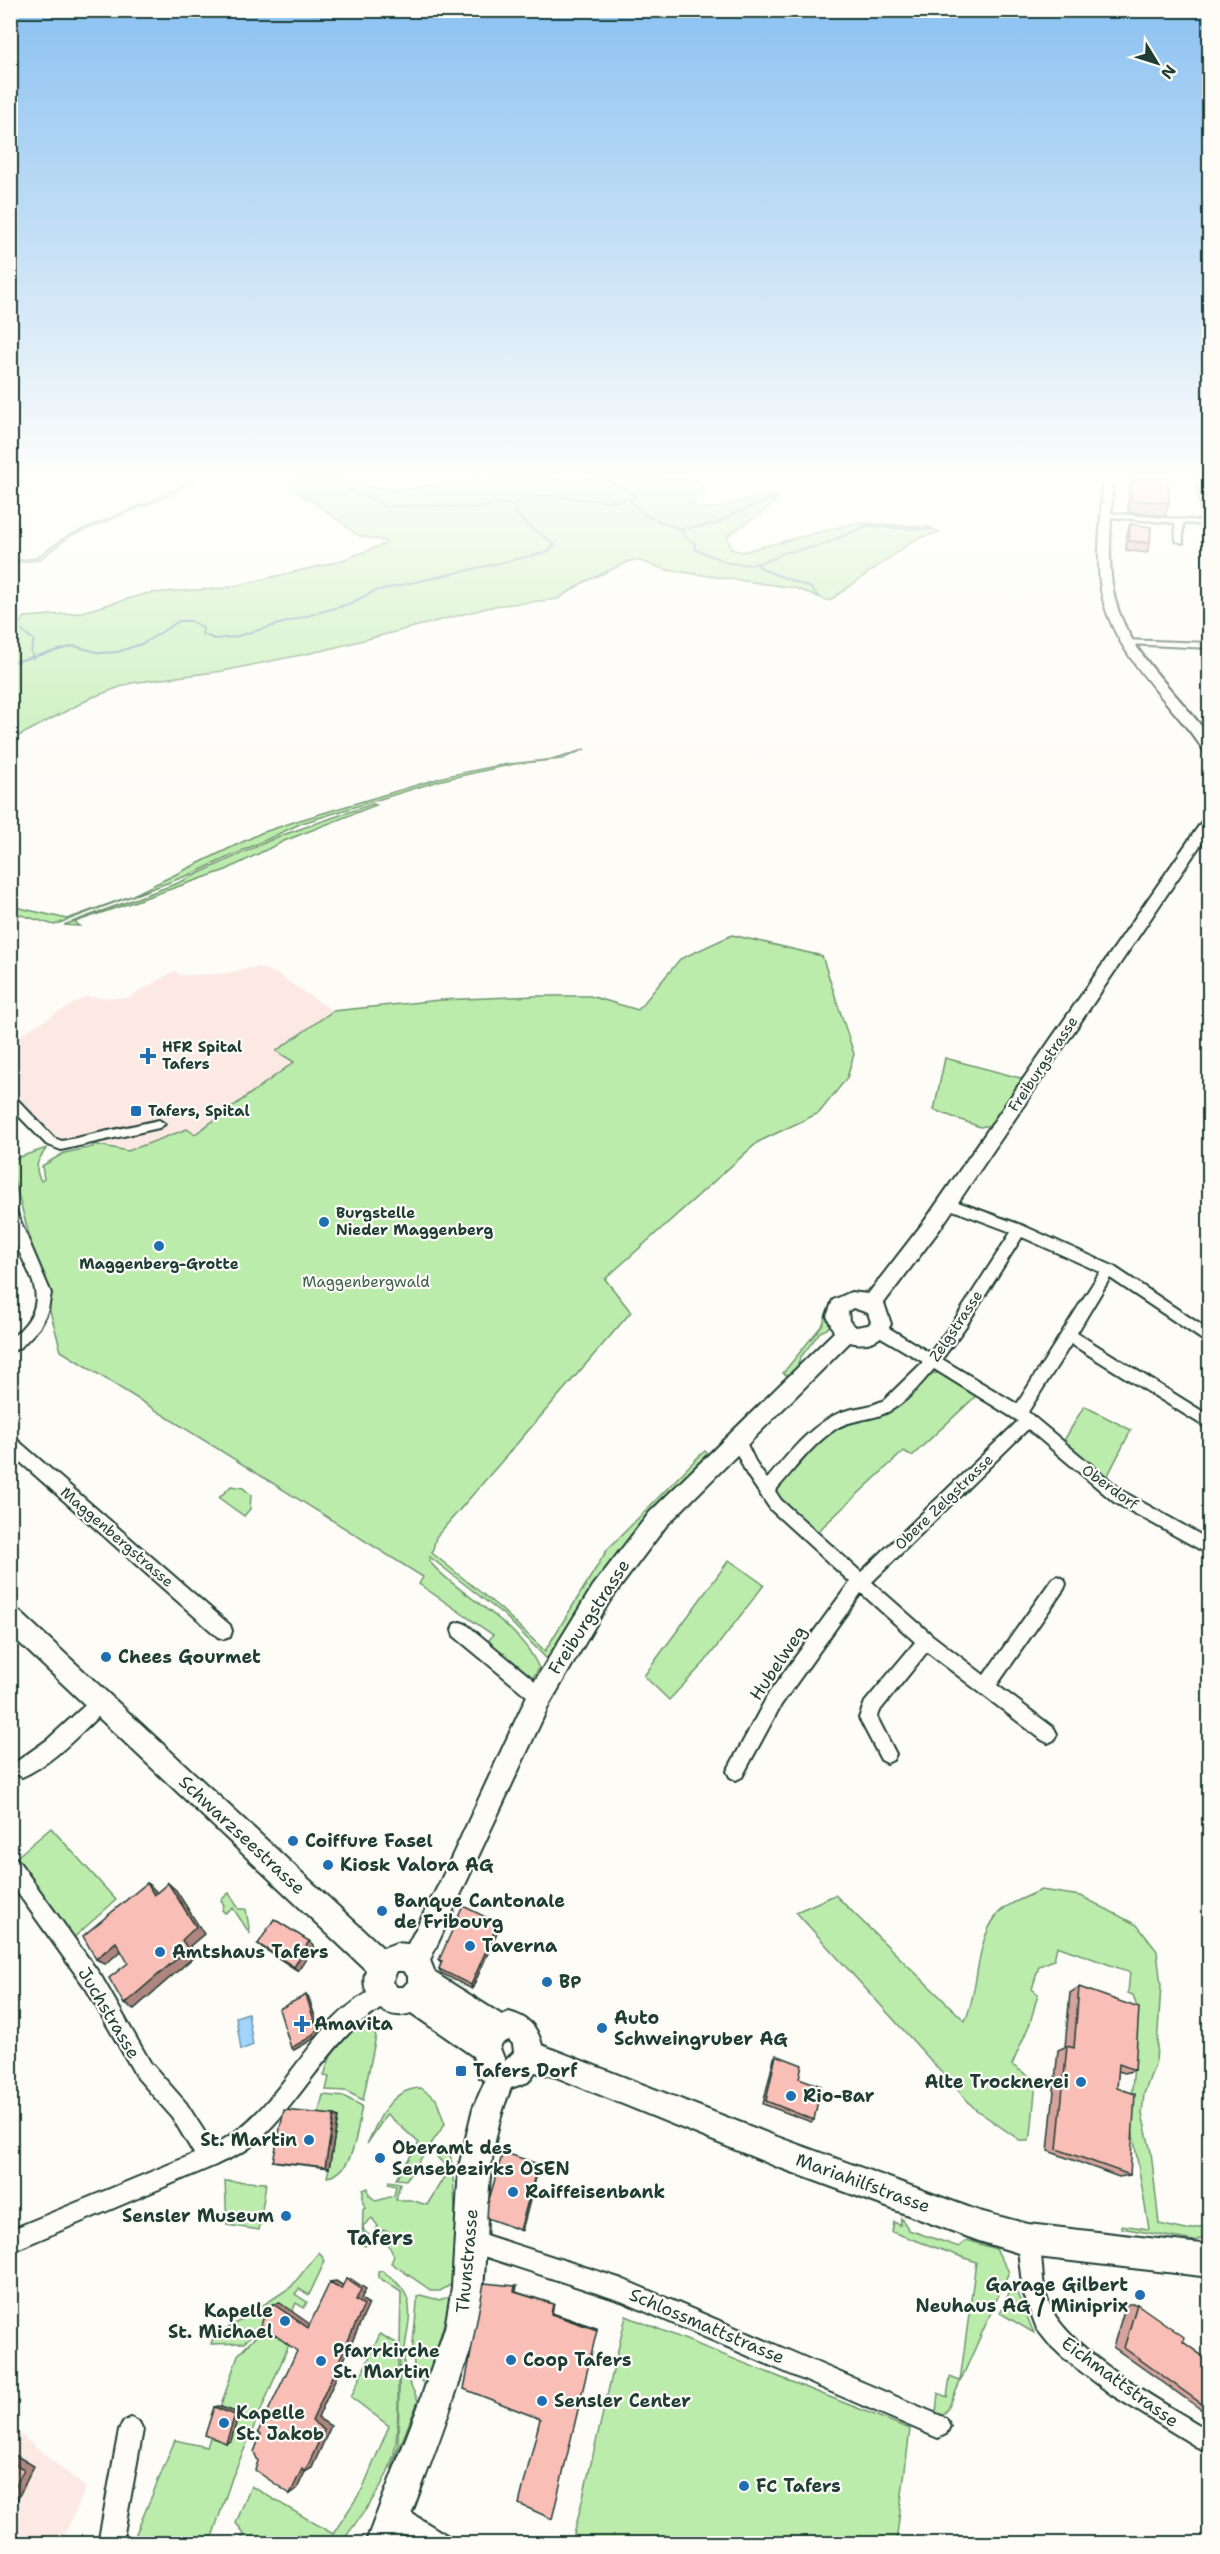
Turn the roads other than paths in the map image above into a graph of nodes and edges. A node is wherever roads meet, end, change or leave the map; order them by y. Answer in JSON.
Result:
{"nodes":[{"id":1,"x":1108,"y":597,"type":"edge"},
{"id":2,"x":1126,"y":642,"type":"junction"},
{"id":3,"x":1209,"y":646,"type":"edge"},
{"id":4,"x":1209,"y":749,"type":"edge"},
{"id":5,"x":1209,"y":822,"type":"edge"},
{"id":6,"x":10,"y":1100,"type":"edge"},
{"id":7,"x":159,"y":1124,"type":"dead end"},
{"id":8,"x":947,"y":1203,"type":"junction"},
{"id":9,"x":10,"y":1211,"type":"edge"},
{"id":10,"x":1019,"y":1230,"type":"junction"},
{"id":11,"x":1108,"y":1270,"type":"junction"},
{"id":12,"x":872,"y":1304,"type":"junction"},
{"id":13,"x":879,"y":1329,"type":"junction"},
{"id":14,"x":847,"y":1332,"type":"junction"},
{"id":15,"x":1069,"y":1335,"type":"junction"},
{"id":16,"x":1209,"y":1339,"type":"edge"},
{"id":17,"x":10,"y":1347,"type":"edge"},
{"id":18,"x":933,"y":1361,"type":"junction"},
{"id":19,"x":1023,"y":1417,"type":"junction"},
{"id":20,"x":1209,"y":1424,"type":"edge"},
{"id":21,"x":737,"y":1439,"type":"junction"},
{"id":22,"x":10,"y":1443,"type":"edge"},
{"id":23,"x":766,"y":1491,"type":"junction"},
{"id":24,"x":1209,"y":1548,"type":"edge"},
{"id":25,"x":860,"y":1582,"type":"junction"},
{"id":26,"x":1058,"y":1584,"type":"dead end"},
{"id":27,"x":10,"y":1618,"type":"edge"},
{"id":28,"x":460,"y":1630,"type":"dead end"},
{"id":29,"x":224,"y":1631,"type":"dead end"},
{"id":30,"x":926,"y":1641,"type":"junction"},
{"id":31,"x":986,"y":1687,"type":"junction"},
{"id":32,"x":540,"y":1696,"type":"junction"},
{"id":33,"x":100,"y":1703,"type":"junction"},
{"id":34,"x":1048,"y":1734,"type":"dead end"},
{"id":35,"x":887,"y":1754,"type":"dead end"},
{"id":36,"x":22,"y":1768,"type":"dead end"},
{"id":37,"x":736,"y":1771,"type":"dead end"},
{"id":38,"x":10,"y":1866,"type":"edge"},
{"id":39,"x":383,"y":1966,"type":"junction"},
{"id":40,"x":416,"y":1979,"type":"junction"},
{"id":41,"x":383,"y":1995,"type":"junction"},
{"id":42,"x":492,"y":2038,"type":"junction"},
{"id":43,"x":528,"y":2056,"type":"junction"},
{"id":44,"x":502,"y":2076,"type":"junction"},
{"id":45,"x":209,"y":2158,"type":"junction"},
{"id":46,"x":1028,"y":2240,"type":"junction"},
{"id":47,"x":10,"y":2241,"type":"edge"},
{"id":48,"x":470,"y":2241,"type":"junction"},
{"id":49,"x":1209,"y":2261,"type":"edge"},
{"id":50,"x":938,"y":2426,"type":"dead end"},
{"id":51,"x":131,"y":2430,"type":"dead end"},
{"id":52,"x":1209,"y":2444,"type":"edge"},
{"id":53,"x":388,"y":2529,"type":"edge"},
{"id":54,"x":110,"y":2544,"type":"edge"},
{"id":55,"x":440,"y":2544,"type":"edge"}],
"edges":[{"from":1,"to":2,"type":"main road"},
{"from":2,"to":3,"type":"street"},
{"from":2,"to":4,"type":"main road"},
{"from":5,"to":8,"type":"main road","name":"Freiburgstrasse"},
{"from":6,"to":7,"type":"street"},
{"from":8,"to":10,"type":"street"},
{"from":8,"to":12,"type":"main road","name":"Freiburgstrasse"},
{"from":9,"to":17,"type":"street"},
{"from":10,"to":11,"type":"street"},
{"from":10,"to":18,"type":"street","name":"Zelgstrasse"},
{"from":11,"to":15,"type":"street"},
{"from":11,"to":16,"type":"street"},
{"from":12,"to":13,"type":"main road"},
{"from":12,"to":14,"type":"main road"},
{"from":13,"to":14,"type":"main road"},
{"from":13,"to":18,"type":"street","name":"Oberdorf"},
{"from":14,"to":21,"type":"main road","name":"Freiburgstrasse"},
{"from":15,"to":19,"type":"street"},
{"from":15,"to":20,"type":"street"},
{"from":18,"to":19,"type":"street","name":"Oberdorf"},
{"from":18,"to":23,"type":"street","name":"Zelgstrasse"},
{"from":19,"to":24,"type":"street","name":"Oberdorf"},
{"from":19,"to":25,"type":"street","name":"Obere Zelgstrasse"},
{"from":21,"to":23,"type":"street"},
{"from":21,"to":32,"type":"main road","name":"Freiburgstrasse"},
{"from":22,"to":29,"type":"street","name":"Maggenbergstrasse"},
{"from":23,"to":25,"type":"street"},
{"from":25,"to":30,"type":"street"},
{"from":25,"to":37,"type":"street","name":"Hubelweg"},
{"from":26,"to":31,"type":"street"},
{"from":27,"to":33,"type":"main road","name":"Schwarzseestrasse"},
{"from":28,"to":32,"type":"street"},
{"from":30,"to":31,"type":"street"},
{"from":30,"to":35,"type":"street"},
{"from":31,"to":34,"type":"street"},
{"from":32,"to":40,"type":"main road","name":"Freiburgstrasse"},
{"from":33,"to":36,"type":"street"},
{"from":33,"to":39,"type":"main road","name":"Schwarzseestrasse"},
{"from":38,"to":45,"type":"street","name":"Juchstrasse"},
{"from":39,"to":40,"type":"main road"},
{"from":39,"to":41,"type":"main road"},
{"from":40,"to":41,"type":"main road"},
{"from":40,"to":42,"type":"main road"},
{"from":41,"to":45,"type":"street"},
{"from":42,"to":43,"type":"main road"},
{"from":42,"to":44,"type":"main road"},
{"from":43,"to":44,"type":"main road"},
{"from":43,"to":46,"type":"main road","name":"Mariahilfstrasse"},
{"from":44,"to":48,"type":"main road","name":"Thunstrasse"},
{"from":45,"to":47,"type":"street"},
{"from":46,"to":49,"type":"main road","name":"Mariahilfstrasse"},
{"from":46,"to":52,"type":"street","name":"Eichmattstrasse"},
{"from":48,"to":50,"type":"street","name":"Schlossmattstrasse"},
{"from":48,"to":53,"type":"main road","name":"Thunstrasse"},
{"from":51,"to":54,"type":"street"},
{"from":53,"to":55,"type":"street"}]}
